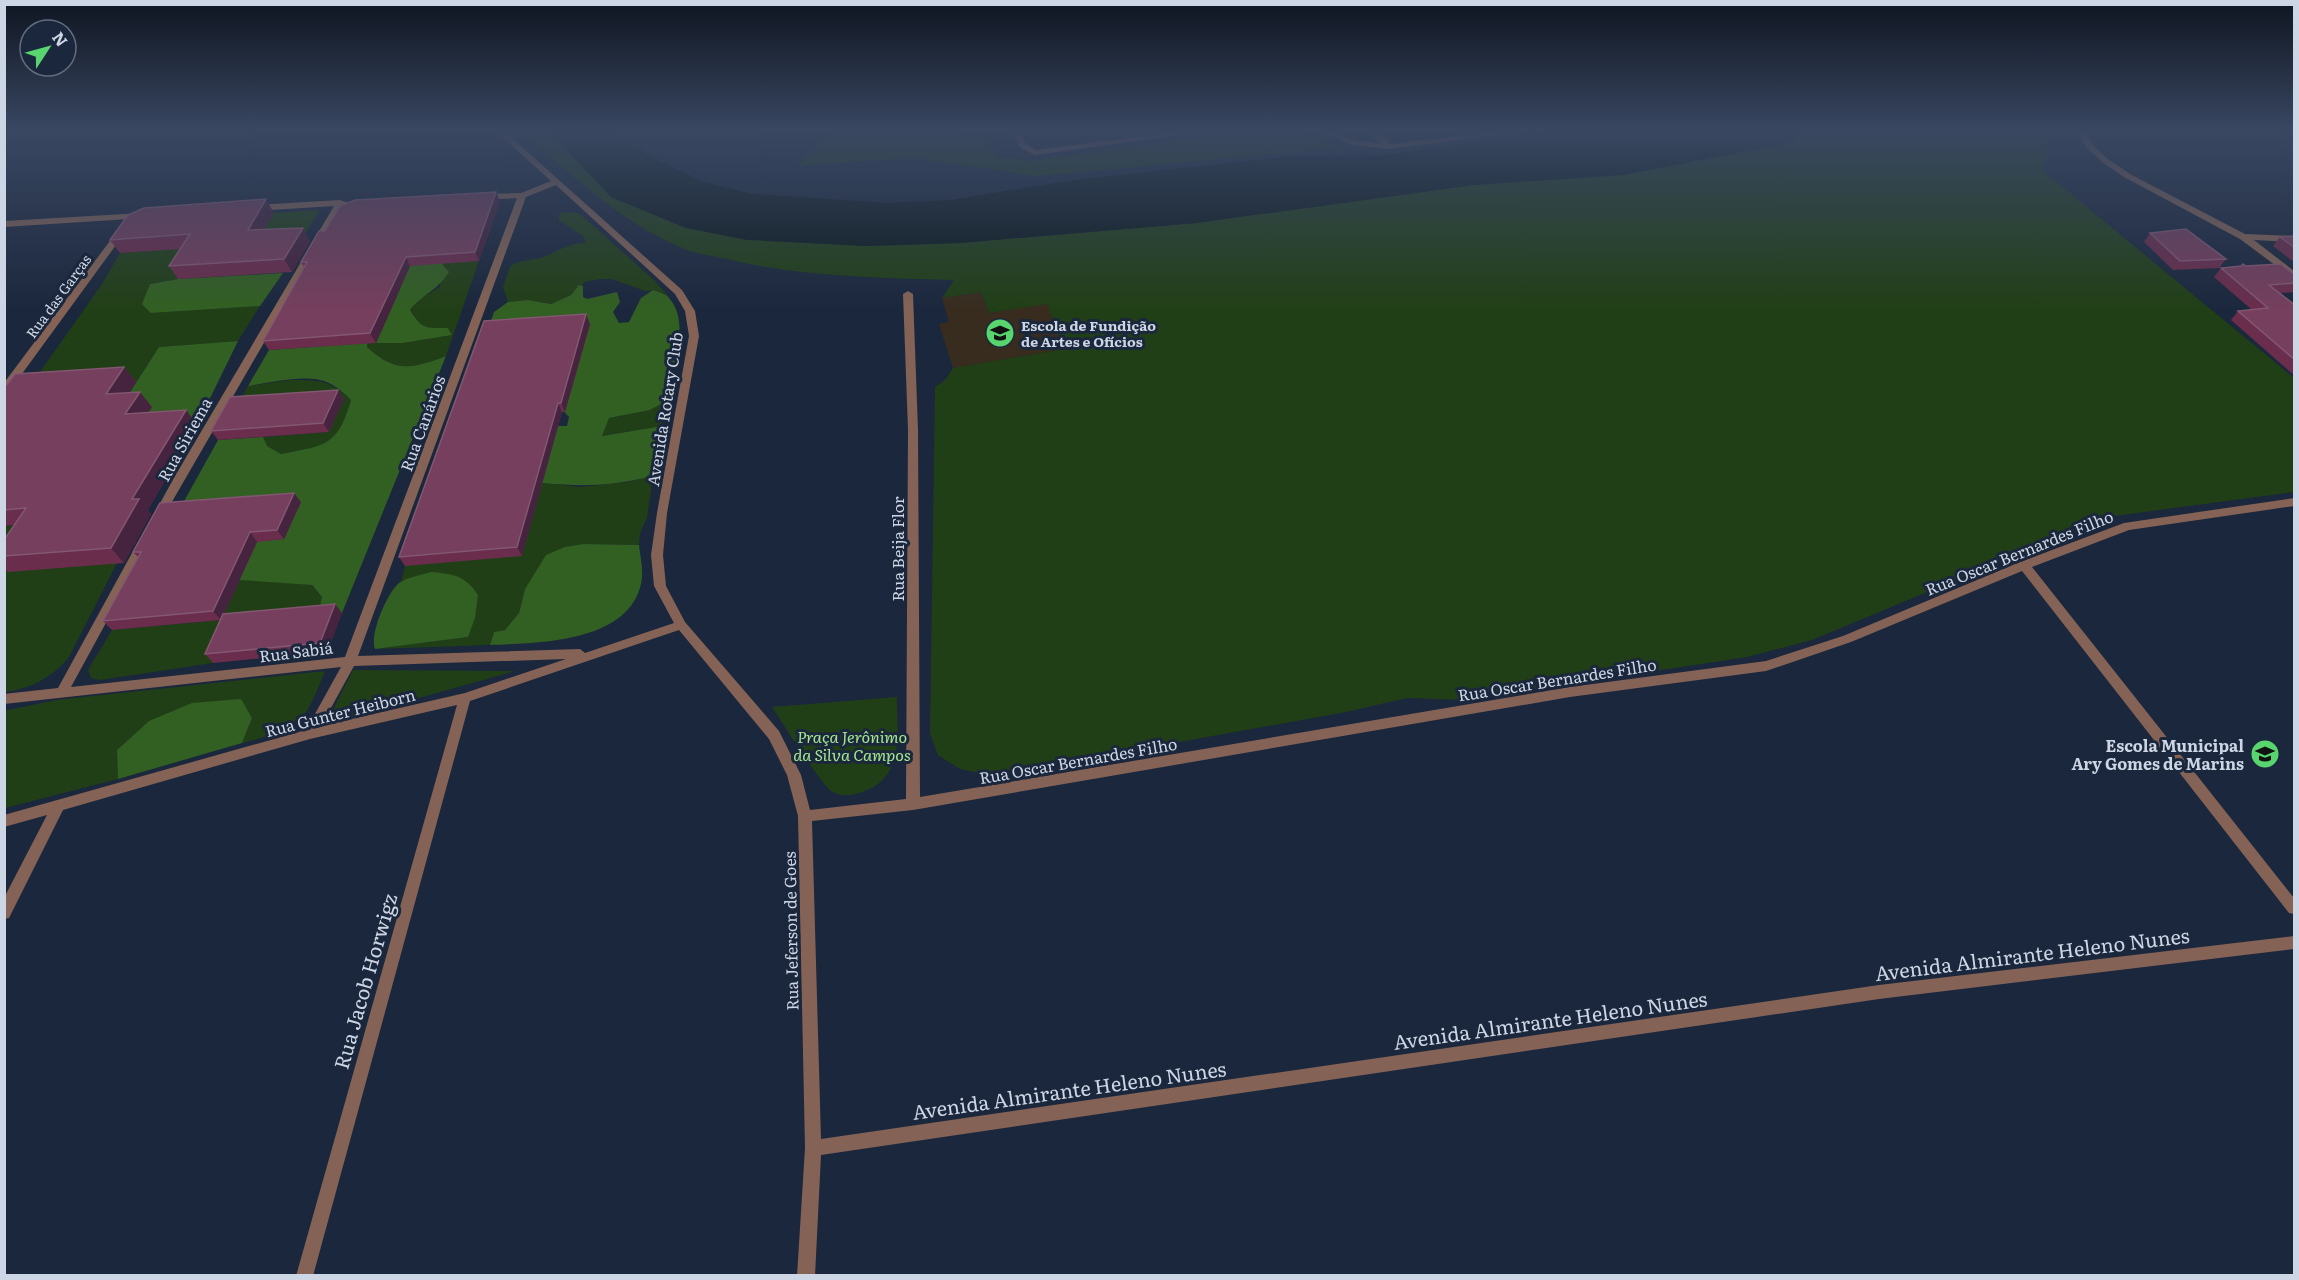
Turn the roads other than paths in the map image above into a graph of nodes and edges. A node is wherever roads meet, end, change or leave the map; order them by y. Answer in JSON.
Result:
{"nodes":[{"id":1,"x":533,"y":191,"type":"edge"},
{"id":2,"x":567,"y":191,"type":"edge"},
{"id":3,"x":2155,"y":191,"type":"edge"},
{"id":4,"x":522,"y":195,"type":"junction"},
{"id":5,"x":476,"y":197,"type":"edge"},
{"id":6,"x":248,"y":209,"type":"edge"},
{"id":7,"x":155,"y":215,"type":"edge"},
{"id":8,"x":132,"y":216,"type":"junction"},
{"id":9,"x":4,"y":224,"type":"edge"},
{"id":10,"x":2244,"y":237,"type":"junction"},
{"id":11,"x":2295,"y":239,"type":"edge"},
{"id":12,"x":2295,"y":275,"type":"edge"},
{"id":13,"x":908,"y":294,"type":"dead end"},
{"id":14,"x":4,"y":391,"type":"edge"},
{"id":15,"x":2295,"y":502,"type":"edge"},
{"id":16,"x":153,"y":526,"type":"edge"},
{"id":17,"x":147,"y":537,"type":"edge"},
{"id":18,"x":2024,"y":566,"type":"junction"},
{"id":19,"x":681,"y":625,"type":"junction"},
{"id":20,"x":592,"y":654,"type":"junction"},
{"id":21,"x":350,"y":662,"type":"junction"},
{"id":22,"x":62,"y":694,"type":"junction"},
{"id":23,"x":465,"y":698,"type":"junction"},
{"id":24,"x":4,"y":699,"type":"edge"},
{"id":25,"x":310,"y":735,"type":"junction"},
{"id":26,"x":913,"y":804,"type":"junction"},
{"id":27,"x":57,"y":808,"type":"junction"},
{"id":28,"x":805,"y":816,"type":"junction"},
{"id":29,"x":4,"y":821,"type":"edge"},
{"id":30,"x":2295,"y":908,"type":"edge"},
{"id":31,"x":4,"y":912,"type":"edge"},
{"id":32,"x":2295,"y":943,"type":"edge"},
{"id":33,"x":813,"y":1148,"type":"junction"},
{"id":34,"x":304,"y":1275,"type":"edge"},
{"id":35,"x":806,"y":1275,"type":"edge"}],
"edges":[{"from":1,"to":4,"type":"street"},
{"from":2,"to":19,"type":"street","name":"Avenida Rotary Club"},
{"from":3,"to":10,"type":"street"},
{"from":4,"to":5,"type":"street"},
{"from":4,"to":21,"type":"street","name":"Rua Canários"},
{"from":6,"to":16,"type":"street","name":"Rua Siriema"},
{"from":7,"to":8,"type":"street"},
{"from":8,"to":9,"type":"street"},
{"from":8,"to":14,"type":"street","name":"Rua das Garças"},
{"from":10,"to":11,"type":"street"},
{"from":10,"to":12,"type":"street"},
{"from":13,"to":26,"type":"street","name":"Rua Beija Flor"},
{"from":15,"to":18,"type":"street","name":"Rua Oscar Bernardes Filho"},
{"from":17,"to":22,"type":"street"},
{"from":18,"to":26,"type":"street","name":"Rua Oscar Bernardes Filho"},
{"from":18,"to":30,"type":"street"},
{"from":19,"to":20,"type":"street","name":"Rua Gunter Heiborn"},
{"from":19,"to":28,"type":"street","name":"Rua Jeferson de Goes"},
{"from":20,"to":21,"type":"street","name":"Rua Sabiá"},
{"from":20,"to":23,"type":"street","name":"Rua Gunter Heiborn"},
{"from":21,"to":22,"type":"street","name":"Rua Sabiá"},
{"from":21,"to":25,"type":"street","name":"Rua Canários"},
{"from":22,"to":24,"type":"street","name":"Rua Sabiá"},
{"from":23,"to":25,"type":"street","name":"Rua Gunter Heiborn"},
{"from":23,"to":34,"type":"street","name":"Rua Jacob Horwigz"},
{"from":25,"to":27,"type":"street","name":"Rua Gunter Heiborn"},
{"from":26,"to":28,"type":"street","name":"Rua Oscar Bernardes Filho"},
{"from":27,"to":29,"type":"street","name":"Rua Gunter Heiborn"},
{"from":27,"to":31,"type":"street"},
{"from":28,"to":33,"type":"street","name":"Rua Jeferson de Goes"},
{"from":32,"to":33,"type":"street","name":"Avenida Almirante Heleno Nunes"},
{"from":33,"to":35,"type":"street","name":"Rua Jeferson de Goes"}]}
